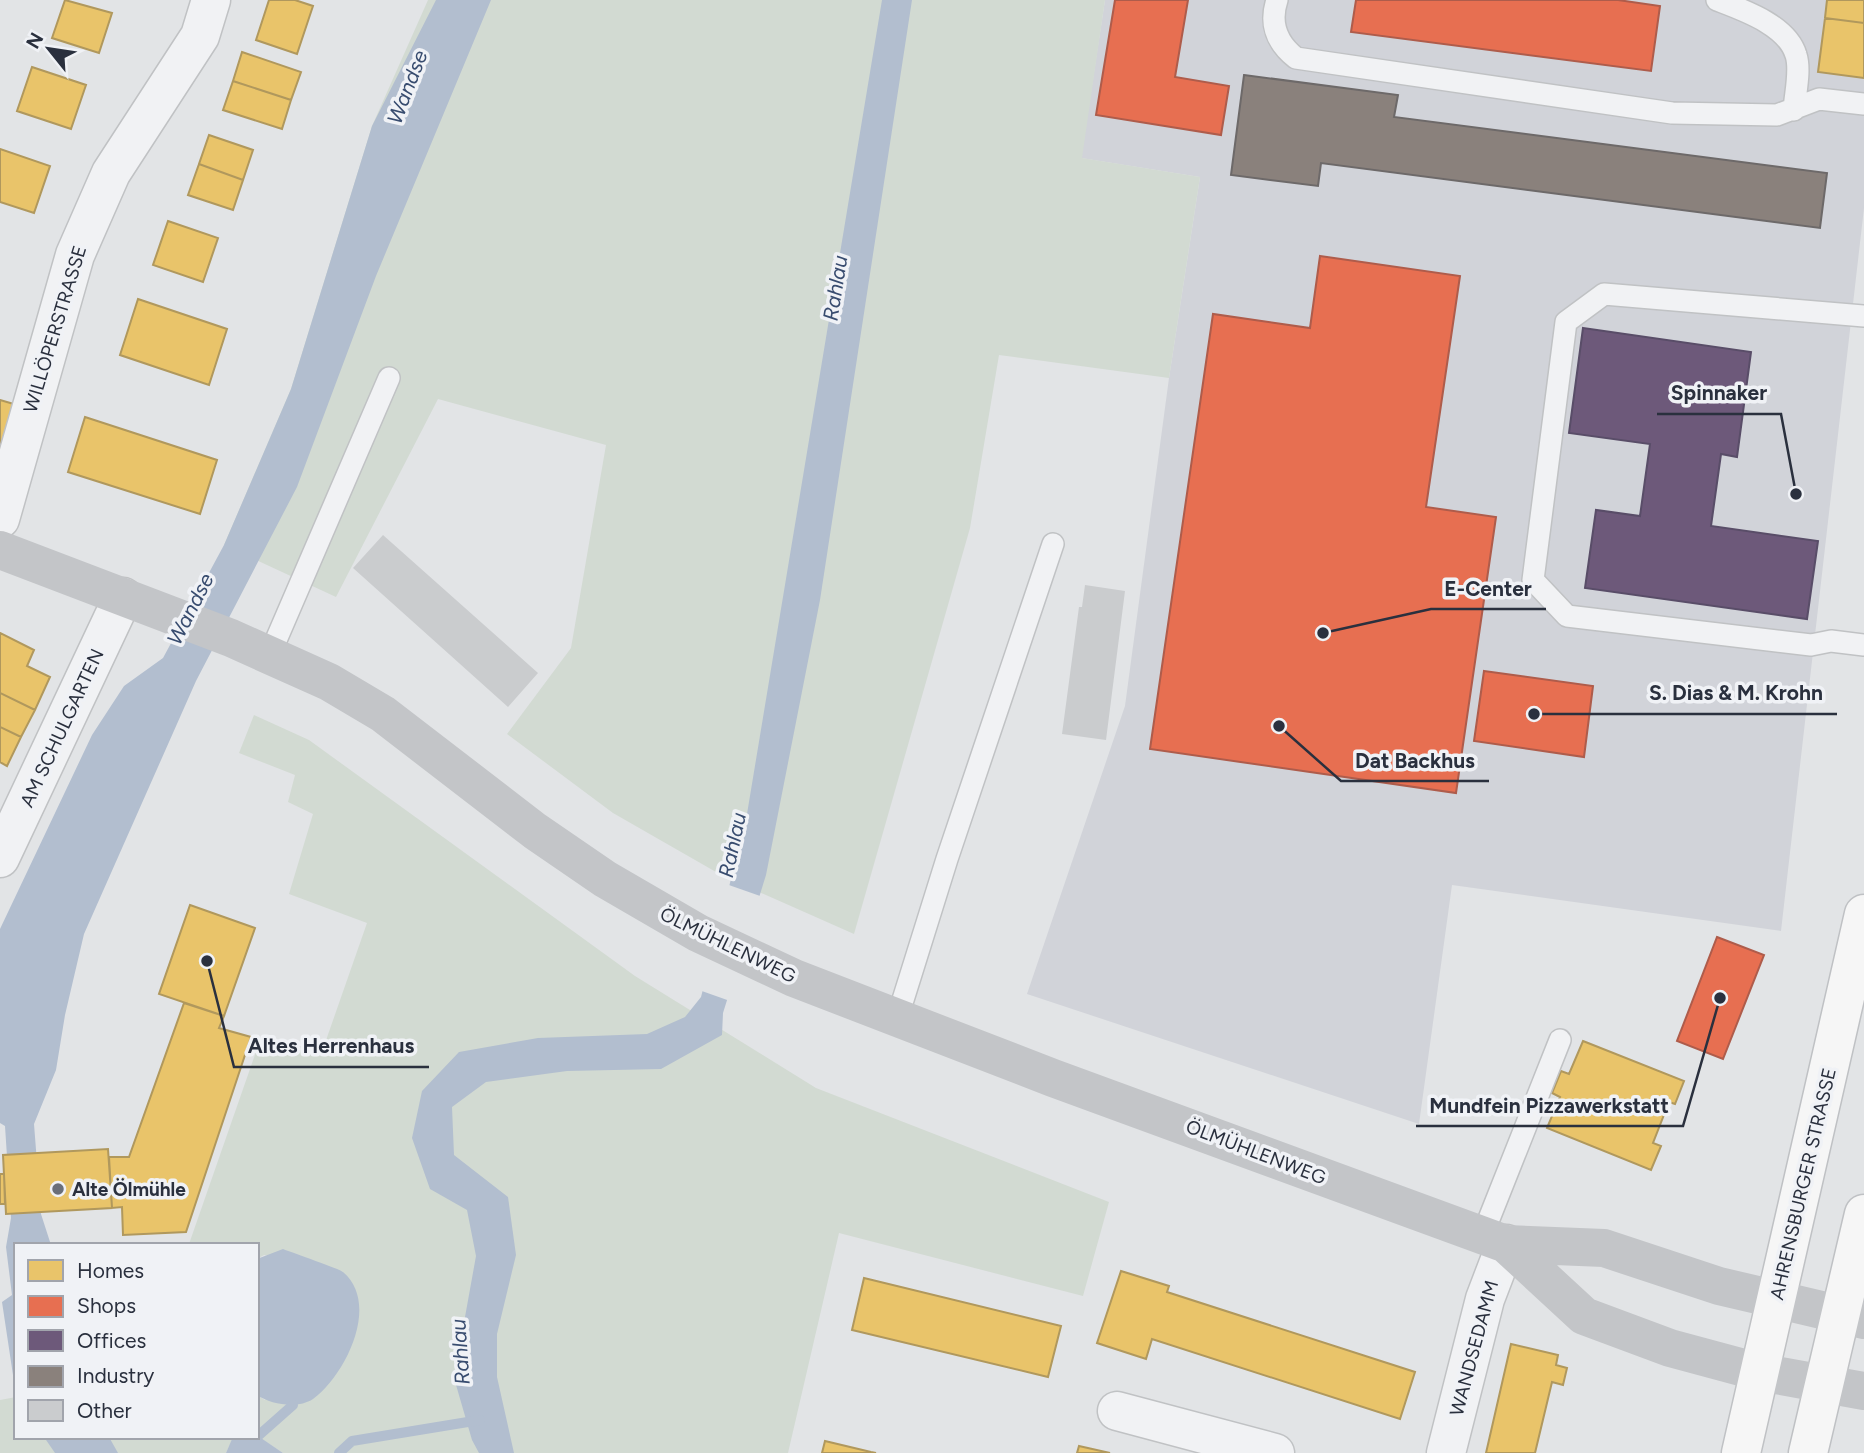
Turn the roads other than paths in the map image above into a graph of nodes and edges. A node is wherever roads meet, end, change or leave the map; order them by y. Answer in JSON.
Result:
{"nodes":[{"id":1,"x":211,"y":0,"type":"edge"},
{"id":2,"x":1278,"y":0,"type":"edge"},
{"id":3,"x":1717,"y":0,"type":"edge"},
{"id":4,"x":1864,"y":104,"type":"edge"},
{"id":5,"x":1794,"y":110,"type":"junction"},
{"id":6,"x":1864,"y":316,"type":"edge"},
{"id":7,"x":389,"y":378,"type":"dead end"},
{"id":8,"x":0,"y":519,"type":"edge"},
{"id":9,"x":1054,"y":544,"type":"dead end"},
{"id":10,"x":0,"y":550,"type":"edge"},
{"id":11,"x":123,"y":597,"type":"junction"},
{"id":12,"x":1864,"y":645,"type":"edge"},
{"id":13,"x":270,"y":654,"type":"junction"},
{"id":14,"x":0,"y":858,"type":"edge"},
{"id":15,"x":1864,"y":914,"type":"edge"},
{"id":16,"x":897,"y":1018,"type":"junction"},
{"id":17,"x":1560,"y":1040,"type":"dead end"},
{"id":18,"x":1864,"y":1214,"type":"edge"},
{"id":19,"x":1495,"y":1239,"type":"junction"},
{"id":20,"x":1776,"y":1300,"type":"junction"},
{"id":21,"x":1852,"y":1318,"type":"edge"},
{"id":22,"x":1759,"y":1372,"type":"junction"},
{"id":23,"x":1825,"y":1384,"type":"junction"},
{"id":24,"x":1864,"y":1391,"type":"edge"},
{"id":25,"x":1117,"y":1411,"type":"dead end"},
{"id":26,"x":1275,"y":1453,"type":"edge"},
{"id":27,"x":1446,"y":1453,"type":"edge"},
{"id":28,"x":1741,"y":1453,"type":"edge"},
{"id":29,"x":1808,"y":1453,"type":"edge"}],
"edges":[{"from":1,"to":8,"type":"street","name":"WILLÖPERSTRASSE"},
{"from":2,"to":5,"type":"lane"},
{"from":3,"to":5,"type":"lane"},
{"from":4,"to":5,"type":"lane"},
{"from":6,"to":12,"type":"lane"},
{"from":7,"to":13,"type":"lane"},
{"from":9,"to":16,"type":"lane"},
{"from":10,"to":11,"type":"main road","name":"ÖLMÜHLENWEG"},
{"from":11,"to":13,"type":"main road","name":"ÖLMÜHLENWEG"},
{"from":11,"to":14,"type":"street","name":"AM SCHULGARTEN"},
{"from":13,"to":16,"type":"main road","name":"ÖLMÜHLENWEG"},
{"from":15,"to":20,"type":"main road","name":"AHRENSBURGER STRASSE"},
{"from":16,"to":19,"type":"main road","name":"ÖLMÜHLENWEG"},
{"from":17,"to":19,"type":"lane"},
{"from":18,"to":21,"type":"main road"},
{"from":19,"to":20,"type":"main road","name":"ÖLMÜHLENWEG"},
{"from":19,"to":22,"type":"main road","name":"ÖLMÜHLENWEG"},
{"from":19,"to":27,"type":"street","name":"WANDSEDAMM"},
{"from":20,"to":21,"type":"main road","name":"ÖLMÜHLENWEG"},
{"from":20,"to":22,"type":"main road","name":"AHRENSBURGER STRASSE"},
{"from":21,"to":23,"type":"main road"},
{"from":22,"to":23,"type":"main road","name":"ÖLMÜHLENWEG"},
{"from":22,"to":28,"type":"main road","name":"AHRENSBURGER STRASSE"},
{"from":23,"to":24,"type":"main road","name":"ÖLMÜHLENWEG"},
{"from":23,"to":29,"type":"main road"},
{"from":25,"to":26,"type":"street"}]}
